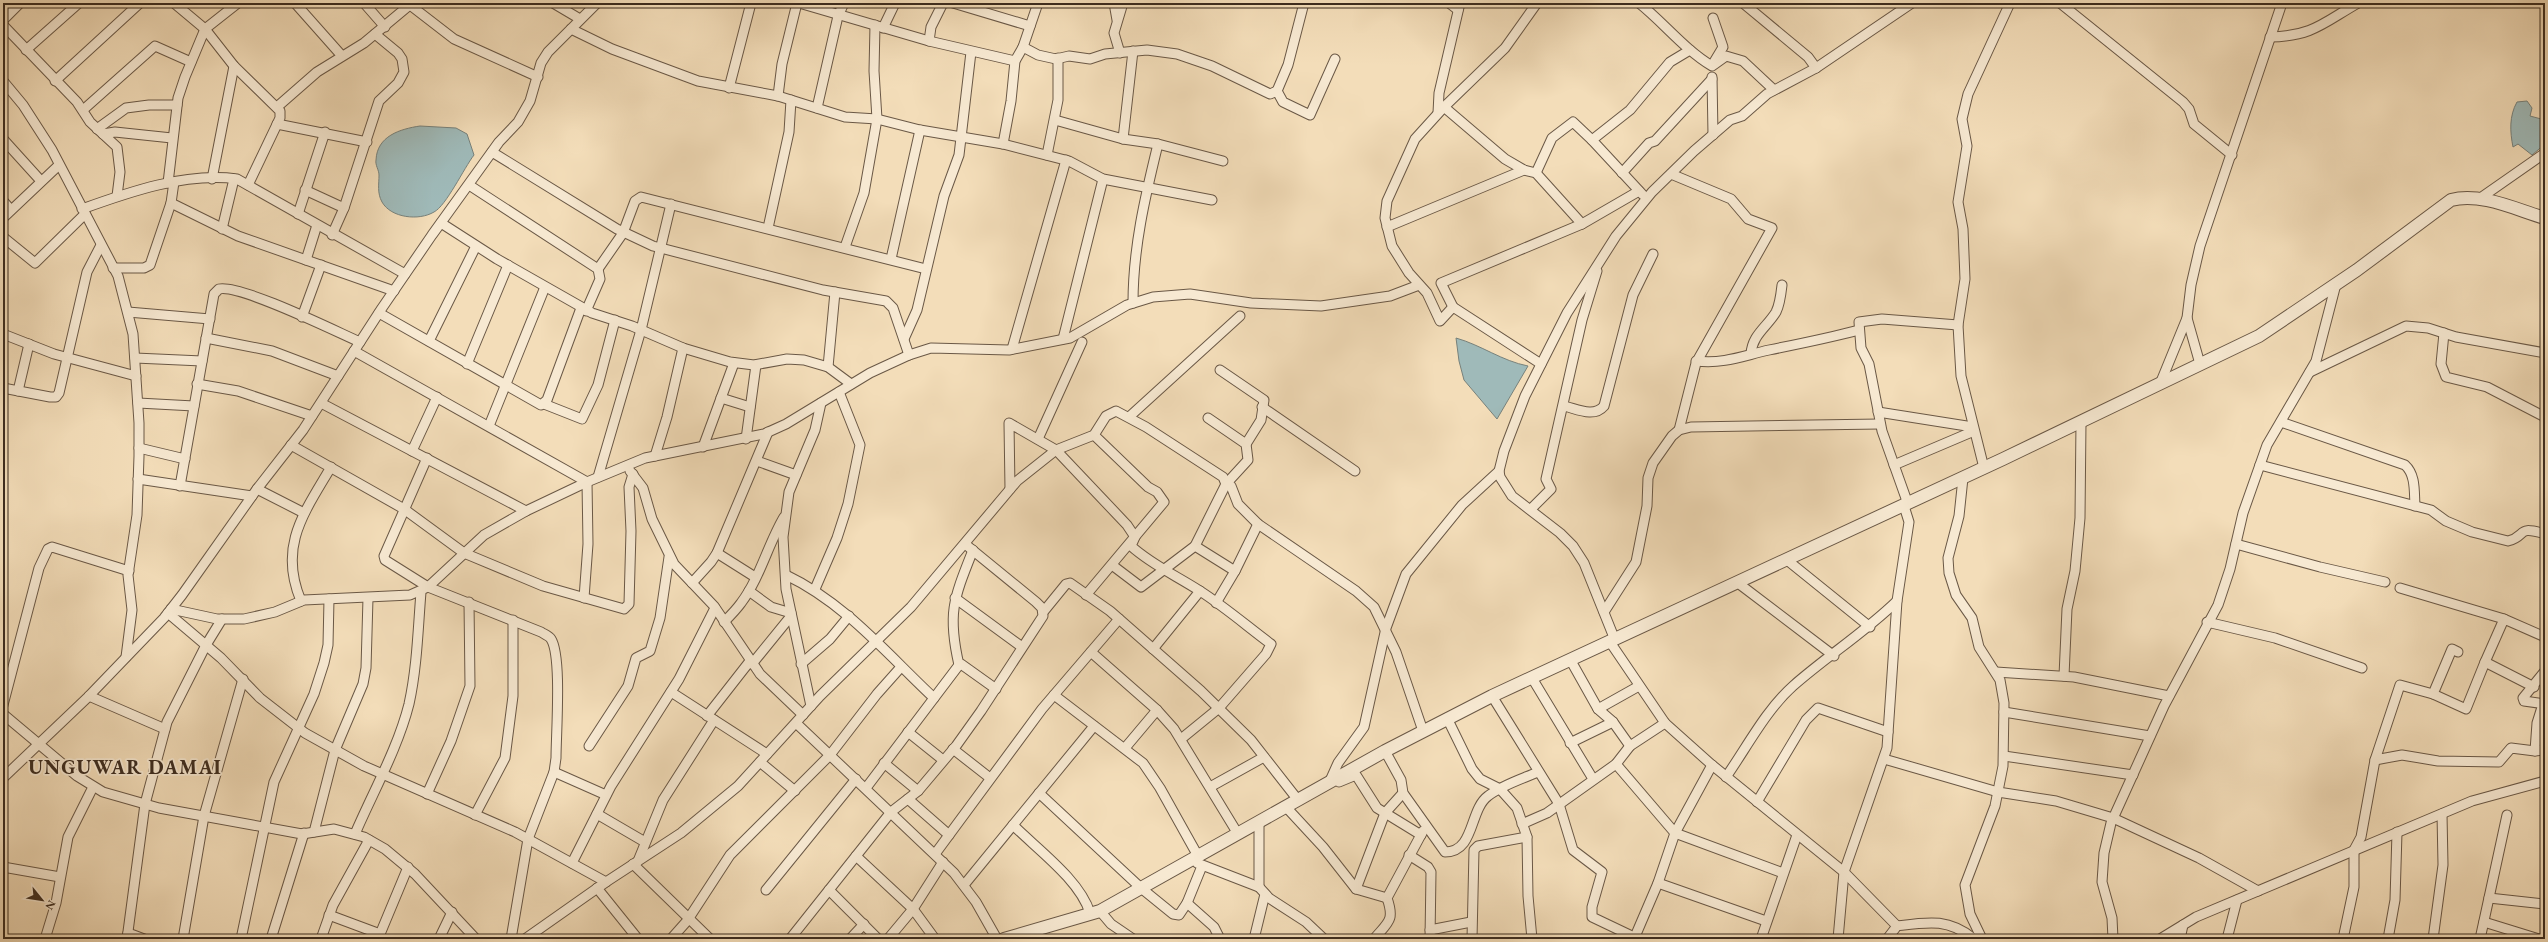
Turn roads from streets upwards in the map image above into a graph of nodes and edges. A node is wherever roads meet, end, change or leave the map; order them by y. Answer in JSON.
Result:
{"nodes":[{"id":1,"x":20,"y":3,"type":"edge"},
{"id":2,"x":79,"y":3,"type":"edge"},
{"id":3,"x":140,"y":3,"type":"edge"},
{"id":4,"x":175,"y":3,"type":"edge"},
{"id":5,"x":238,"y":3,"type":"edge"},
{"id":6,"x":295,"y":3,"type":"edge"},
{"id":7,"x":364,"y":3,"type":"edge"},
{"id":8,"x":553,"y":3,"type":"edge"},
{"id":9,"x":597,"y":3,"type":"edge"},
{"id":10,"x":751,"y":3,"type":"edge"},
{"id":11,"x":798,"y":3,"type":"edge"},
{"id":12,"x":844,"y":3,"type":"edge"},
{"id":13,"x":895,"y":3,"type":"edge"},
{"id":14,"x":943,"y":3,"type":"edge"},
{"id":15,"x":953,"y":3,"type":"edge"},
{"id":16,"x":1038,"y":3,"type":"edge"},
{"id":17,"x":1114,"y":3,"type":"edge"},
{"id":18,"x":1123,"y":3,"type":"edge"},
{"id":19,"x":1304,"y":3,"type":"edge"},
{"id":20,"x":1449,"y":3,"type":"edge"},
{"id":21,"x":1537,"y":3,"type":"edge"},
{"id":22,"x":1639,"y":3,"type":"edge"},
{"id":23,"x":1743,"y":3,"type":"edge"},
{"id":24,"x":1912,"y":3,"type":"edge"},
{"id":25,"x":2010,"y":3,"type":"edge"},
{"id":26,"x":2060,"y":3,"type":"edge"},
{"id":27,"x":2282,"y":3,"type":"edge"},
{"id":28,"x":2358,"y":3,"type":"edge"},
{"id":29,"x":411,"y":4,"type":"edge"},
{"id":30,"x":1459,"y":7,"type":"edge"},
{"id":31,"x":838,"y":16,"type":"junction"},
{"id":32,"x":1713,"y":18,"type":"dead end"},
{"id":33,"x":3,"y":20,"type":"edge"},
{"id":34,"x":580,"y":20,"type":"junction"},
{"id":35,"x":1117,"y":20,"type":"junction"},
{"id":36,"x":3,"y":25,"type":"edge"},
{"id":37,"x":1030,"y":26,"type":"junction"},
{"id":38,"x":385,"y":27,"type":"junction"},
{"id":39,"x":879,"y":27,"type":"junction"},
{"id":40,"x":205,"y":29,"type":"junction"},
{"id":41,"x":570,"y":29,"type":"junction"},
{"id":42,"x":375,"y":34,"type":"junction"},
{"id":43,"x":2270,"y":36,"type":"junction"},
{"id":44,"x":929,"y":41,"type":"junction"},
{"id":45,"x":1023,"y":47,"type":"junction"},
{"id":46,"x":26,"y":50,"type":"junction"},
{"id":47,"x":1690,"y":50,"type":"junction"},
{"id":48,"x":1133,"y":51,"type":"junction"},
{"id":49,"x":971,"y":52,"type":"junction"},
{"id":50,"x":1120,"y":53,"type":"junction"},
{"id":51,"x":342,"y":56,"type":"junction"},
{"id":52,"x":1058,"y":58,"type":"junction"},
{"id":53,"x":1335,"y":59,"type":"dead end"},
{"id":54,"x":1015,"y":61,"type":"junction"},
{"id":55,"x":191,"y":62,"type":"junction"},
{"id":56,"x":234,"y":66,"type":"junction"},
{"id":57,"x":1712,"y":66,"type":"junction"},
{"id":58,"x":1816,"y":68,"type":"junction"},
{"id":59,"x":538,"y":77,"type":"junction"},
{"id":60,"x":1712,"y":79,"type":"junction"},
{"id":61,"x":3,"y":81,"type":"edge"},
{"id":62,"x":55,"y":81,"type":"junction"},
{"id":63,"x":729,"y":88,"type":"junction"},
{"id":64,"x":1774,"y":90,"type":"junction"},
{"id":65,"x":1276,"y":91,"type":"junction"},
{"id":66,"x":778,"y":96,"type":"junction"},
{"id":67,"x":791,"y":100,"type":"junction"},
{"id":68,"x":177,"y":105,"type":"junction"},
{"id":69,"x":277,"y":107,"type":"junction"},
{"id":70,"x":818,"y":108,"type":"junction"},
{"id":71,"x":83,"y":110,"type":"junction"},
{"id":72,"x":1441,"y":110,"type":"junction"},
{"id":73,"x":877,"y":119,"type":"junction"},
{"id":74,"x":1055,"y":120,"type":"junction"},
{"id":75,"x":277,"y":124,"type":"junction"},
{"id":76,"x":920,"y":130,"type":"junction"},
{"id":77,"x":100,"y":131,"type":"junction"},
{"id":78,"x":324,"y":132,"type":"junction"},
{"id":79,"x":1713,"y":135,"type":"junction"},
{"id":80,"x":960,"y":136,"type":"junction"},
{"id":81,"x":172,"y":138,"type":"junction"},
{"id":82,"x":3,"y":139,"type":"edge"},
{"id":83,"x":1123,"y":139,"type":"junction"},
{"id":84,"x":1592,"y":140,"type":"junction"},
{"id":85,"x":367,"y":142,"type":"junction"},
{"id":86,"x":1003,"y":144,"type":"junction"},
{"id":87,"x":1158,"y":144,"type":"junction"},
{"id":88,"x":492,"y":152,"type":"junction"},
{"id":89,"x":2545,"y":153,"type":"edge"},
{"id":90,"x":1047,"y":155,"type":"junction"},
{"id":91,"x":2232,"y":155,"type":"junction"},
{"id":92,"x":1066,"y":160,"type":"junction"},
{"id":93,"x":1223,"y":161,"type":"dead end"},
{"id":94,"x":59,"y":165,"type":"junction"},
{"id":95,"x":1524,"y":170,"type":"junction"},
{"id":96,"x":1536,"y":173,"type":"junction"},
{"id":97,"x":1622,"y":173,"type":"junction"},
{"id":98,"x":1671,"y":174,"type":"junction"},
{"id":99,"x":212,"y":179,"type":"junction"},
{"id":100,"x":234,"y":179,"type":"junction"},
{"id":101,"x":1103,"y":179,"type":"junction"},
{"id":102,"x":41,"y":181,"type":"junction"},
{"id":103,"x":171,"y":183,"type":"junction"},
{"id":104,"x":248,"y":185,"type":"junction"},
{"id":105,"x":469,"y":185,"type":"junction"},
{"id":106,"x":1147,"y":188,"type":"junction"},
{"id":107,"x":305,"y":190,"type":"junction"},
{"id":108,"x":1639,"y":191,"type":"junction"},
{"id":109,"x":117,"y":196,"type":"junction"},
{"id":110,"x":1646,"y":199,"type":"junction"},
{"id":111,"x":2479,"y":199,"type":"junction"},
{"id":112,"x":1212,"y":200,"type":"dead end"},
{"id":113,"x":3,"y":201,"type":"edge"},
{"id":114,"x":171,"y":203,"type":"junction"},
{"id":115,"x":671,"y":204,"type":"junction"},
{"id":116,"x":344,"y":208,"type":"junction"},
{"id":117,"x":11,"y":210,"type":"junction"},
{"id":118,"x":83,"y":211,"type":"junction"},
{"id":119,"x":298,"y":214,"type":"junction"},
{"id":120,"x":3,"y":218,"type":"edge"},
{"id":121,"x":2545,"y":218,"type":"edge"},
{"id":122,"x":441,"y":223,"type":"junction"},
{"id":123,"x":1582,"y":224,"type":"junction"},
{"id":124,"x":317,"y":226,"type":"junction"},
{"id":125,"x":768,"y":228,"type":"junction"},
{"id":126,"x":1387,"y":228,"type":"junction"},
{"id":127,"x":222,"y":229,"type":"junction"},
{"id":128,"x":623,"y":233,"type":"junction"},
{"id":129,"x":332,"y":235,"type":"junction"},
{"id":130,"x":3,"y":237,"type":"edge"},
{"id":131,"x":101,"y":245,"type":"junction"},
{"id":132,"x":476,"y":246,"type":"junction"},
{"id":133,"x":845,"y":247,"type":"junction"},
{"id":134,"x":659,"y":248,"type":"junction"},
{"id":135,"x":1653,"y":254,"type":"dead end"},
{"id":136,"x":891,"y":259,"type":"junction"},
{"id":137,"x":306,"y":260,"type":"junction"},
{"id":138,"x":1600,"y":260,"type":"junction"},
{"id":139,"x":321,"y":265,"type":"junction"},
{"id":140,"x":508,"y":265,"type":"junction"},
{"id":141,"x":113,"y":268,"type":"junction"},
{"id":142,"x":598,"y":269,"type":"junction"},
{"id":143,"x":926,"y":269,"type":"junction"},
{"id":144,"x":405,"y":274,"type":"junction"},
{"id":145,"x":1782,"y":284,"type":"dead end"},
{"id":146,"x":2336,"y":284,"type":"junction"},
{"id":147,"x":1419,"y":285,"type":"junction"},
{"id":148,"x":545,"y":287,"type":"junction"},
{"id":149,"x":394,"y":291,"type":"junction"},
{"id":150,"x":835,"y":292,"type":"junction"},
{"id":151,"x":1133,"y":303,"type":"junction"},
{"id":152,"x":1453,"y":307,"type":"junction"},
{"id":153,"x":584,"y":309,"type":"junction"},
{"id":154,"x":128,"y":312,"type":"junction"},
{"id":155,"x":379,"y":313,"type":"junction"},
{"id":156,"x":1240,"y":316,"type":"dead end"},
{"id":157,"x":302,"y":317,"type":"junction"},
{"id":158,"x":2187,"y":318,"type":"junction"},
{"id":159,"x":210,"y":319,"type":"junction"},
{"id":160,"x":615,"y":320,"type":"junction"},
{"id":161,"x":1958,"y":325,"type":"junction"},
{"id":162,"x":641,"y":330,"type":"junction"},
{"id":163,"x":1859,"y":330,"type":"junction"},
{"id":164,"x":2444,"y":333,"type":"junction"},
{"id":165,"x":3,"y":334,"type":"edge"},
{"id":166,"x":206,"y":338,"type":"junction"},
{"id":167,"x":904,"y":339,"type":"junction"},
{"id":168,"x":1063,"y":339,"type":"junction"},
{"id":169,"x":428,"y":341,"type":"junction"},
{"id":170,"x":360,"y":342,"type":"junction"},
{"id":171,"x":1082,"y":342,"type":"dead end"},
{"id":172,"x":29,"y":344,"type":"junction"},
{"id":173,"x":684,"y":348,"type":"junction"},
{"id":174,"x":1012,"y":349,"type":"junction"},
{"id":175,"x":354,"y":351,"type":"junction"},
{"id":176,"x":2545,"y":353,"type":"edge"},
{"id":177,"x":1751,"y":354,"type":"junction"},
{"id":178,"x":909,"y":355,"type":"junction"},
{"id":179,"x":67,"y":357,"type":"junction"},
{"id":180,"x":135,"y":358,"type":"junction"},
{"id":181,"x":202,"y":361,"type":"junction"},
{"id":182,"x":1696,"y":362,"type":"junction"},
{"id":183,"x":734,"y":363,"type":"junction"},
{"id":184,"x":467,"y":364,"type":"junction"},
{"id":185,"x":1541,"y":364,"type":"junction"},
{"id":186,"x":2200,"y":364,"type":"junction"},
{"id":187,"x":756,"y":365,"type":"junction"},
{"id":188,"x":828,"y":367,"type":"junction"},
{"id":189,"x":1220,"y":370,"type":"dead end"},
{"id":190,"x":2310,"y":372,"type":"junction"},
{"id":191,"x":136,"y":376,"type":"junction"},
{"id":192,"x":338,"y":376,"type":"junction"},
{"id":193,"x":197,"y":384,"type":"junction"},
{"id":194,"x":852,"y":384,"type":"junction"},
{"id":195,"x":2160,"y":384,"type":"junction"},
{"id":196,"x":506,"y":386,"type":"junction"},
{"id":197,"x":3,"y":388,"type":"edge"},
{"id":198,"x":18,"y":391,"type":"junction"},
{"id":199,"x":839,"y":392,"type":"junction"},
{"id":200,"x":437,"y":397,"type":"junction"},
{"id":201,"x":721,"y":398,"type":"junction"},
{"id":202,"x":138,"y":403,"type":"junction"},
{"id":203,"x":321,"y":403,"type":"junction"},
{"id":204,"x":821,"y":403,"type":"junction"},
{"id":205,"x":544,"y":404,"type":"junction"},
{"id":206,"x":194,"y":406,"type":"junction"},
{"id":207,"x":1564,"y":406,"type":"junction"},
{"id":208,"x":750,"y":407,"type":"junction"},
{"id":209,"x":1262,"y":407,"type":"junction"},
{"id":210,"x":1878,"y":412,"type":"junction"},
{"id":211,"x":312,"y":416,"type":"junction"},
{"id":212,"x":1129,"y":417,"type":"junction"},
{"id":213,"x":1208,"y":418,"type":"dead end"},
{"id":214,"x":2545,"y":418,"type":"edge"},
{"id":215,"x":2081,"y":422,"type":"junction"},
{"id":216,"x":2281,"y":422,"type":"junction"},
{"id":217,"x":1880,"y":424,"type":"junction"},
{"id":218,"x":489,"y":426,"type":"junction"},
{"id":219,"x":1974,"y":429,"type":"junction"},
{"id":220,"x":1679,"y":430,"type":"junction"},
{"id":221,"x":768,"y":432,"type":"junction"},
{"id":222,"x":1094,"y":435,"type":"junction"},
{"id":223,"x":1038,"y":439,"type":"junction"},
{"id":224,"x":746,"y":440,"type":"junction"},
{"id":225,"x":1246,"y":444,"type":"junction"},
{"id":226,"x":291,"y":445,"type":"junction"},
{"id":227,"x":703,"y":447,"type":"junction"},
{"id":228,"x":139,"y":448,"type":"junction"},
{"id":229,"x":1056,"y":450,"type":"junction"},
{"id":230,"x":412,"y":451,"type":"junction"},
{"id":231,"x":655,"y":456,"type":"junction"},
{"id":232,"x":427,"y":458,"type":"junction"},
{"id":233,"x":185,"y":459,"type":"junction"},
{"id":234,"x":757,"y":461,"type":"junction"},
{"id":235,"x":625,"y":465,"type":"junction"},
{"id":236,"x":1894,"y":465,"type":"junction"},
{"id":237,"x":2260,"y":465,"type":"junction"},
{"id":238,"x":330,"y":467,"type":"junction"},
{"id":239,"x":1984,"y":468,"type":"junction"},
{"id":240,"x":1355,"y":471,"type":"dead end"},
{"id":241,"x":1499,"y":471,"type":"junction"},
{"id":242,"x":632,"y":474,"type":"junction"},
{"id":243,"x":796,"y":475,"type":"junction"},
{"id":244,"x":598,"y":477,"type":"junction"},
{"id":245,"x":1963,"y":478,"type":"junction"},
{"id":246,"x":138,"y":479,"type":"junction"},
{"id":247,"x":587,"y":482,"type":"junction"},
{"id":248,"x":1226,"y":484,"type":"junction"},
{"id":249,"x":180,"y":486,"type":"junction"},
{"id":250,"x":1010,"y":489,"type":"junction"},
{"id":251,"x":255,"y":492,"type":"junction"},
{"id":252,"x":1906,"y":505,"type":"junction"},
{"id":253,"x":2415,"y":506,"type":"junction"},
{"id":254,"x":404,"y":509,"type":"junction"},
{"id":255,"x":1531,"y":510,"type":"junction"},
{"id":256,"x":526,"y":511,"type":"junction"},
{"id":257,"x":304,"y":513,"type":"junction"},
{"id":258,"x":784,"y":516,"type":"junction"},
{"id":259,"x":1258,"y":524,"type":"junction"},
{"id":260,"x":2545,"y":534,"type":"edge"},
{"id":261,"x":1135,"y":537,"type":"junction"},
{"id":262,"x":965,"y":544,"type":"junction"},
{"id":263,"x":2236,"y":544,"type":"junction"},
{"id":264,"x":1195,"y":546,"type":"junction"},
{"id":265,"x":973,"y":550,"type":"junction"},
{"id":266,"x":464,"y":553,"type":"junction"},
{"id":267,"x":717,"y":553,"type":"junction"},
{"id":268,"x":669,"y":557,"type":"junction"},
{"id":269,"x":1786,"y":560,"type":"junction"},
{"id":270,"x":1112,"y":564,"type":"junction"},
{"id":271,"x":129,"y":571,"type":"junction"},
{"id":272,"x":1165,"y":571,"type":"junction"},
{"id":273,"x":1235,"y":571,"type":"junction"},
{"id":274,"x":786,"y":575,"type":"junction"},
{"id":275,"x":756,"y":577,"type":"junction"},
{"id":276,"x":2385,"y":582,"type":"dead end"},
{"id":277,"x":692,"y":583,"type":"junction"},
{"id":278,"x":1738,"y":583,"type":"junction"},
{"id":279,"x":2400,"y":588,"type":"dead end"},
{"id":280,"x":424,"y":589,"type":"junction"},
{"id":281,"x":815,"y":590,"type":"junction"},
{"id":282,"x":749,"y":591,"type":"junction"},
{"id":283,"x":1200,"y":591,"type":"junction"},
{"id":284,"x":1086,"y":595,"type":"junction"},
{"id":285,"x":368,"y":598,"type":"junction"},
{"id":286,"x":584,"y":598,"type":"junction"},
{"id":287,"x":955,"y":598,"type":"junction"},
{"id":288,"x":329,"y":599,"type":"junction"},
{"id":289,"x":301,"y":601,"type":"junction"},
{"id":290,"x":1897,"y":601,"type":"junction"},
{"id":291,"x":469,"y":602,"type":"junction"},
{"id":292,"x":1216,"y":603,"type":"junction"},
{"id":293,"x":715,"y":608,"type":"junction"},
{"id":294,"x":170,"y":611,"type":"junction"},
{"id":295,"x":1044,"y":611,"type":"junction"},
{"id":296,"x":1604,"y":612,"type":"junction"},
{"id":297,"x":791,"y":615,"type":"junction"},
{"id":298,"x":849,"y":616,"type":"junction"},
{"id":299,"x":222,"y":619,"type":"junction"},
{"id":300,"x":1119,"y":619,"type":"junction"},
{"id":301,"x":2504,"y":619,"type":"junction"},
{"id":302,"x":513,"y":620,"type":"junction"},
{"id":303,"x":724,"y":622,"type":"junction"},
{"id":304,"x":2207,"y":622,"type":"junction"},
{"id":305,"x":1870,"y":627,"type":"junction"},
{"id":306,"x":1386,"y":628,"type":"junction"},
{"id":307,"x":2545,"y":637,"type":"edge"},
{"id":308,"x":1613,"y":641,"type":"junction"},
{"id":309,"x":874,"y":642,"type":"junction"},
{"id":310,"x":206,"y":645,"type":"junction"},
{"id":311,"x":1022,"y":647,"type":"junction"},
{"id":312,"x":1153,"y":649,"type":"junction"},
{"id":313,"x":1091,"y":652,"type":"junction"},
{"id":314,"x":2458,"y":652,"type":"dead end"},
{"id":315,"x":1834,"y":656,"type":"junction"},
{"id":316,"x":126,"y":657,"type":"junction"},
{"id":317,"x":1571,"y":661,"type":"junction"},
{"id":318,"x":2485,"y":662,"type":"junction"},
{"id":319,"x":751,"y":663,"type":"junction"},
{"id":320,"x":801,"y":664,"type":"junction"},
{"id":321,"x":959,"y":665,"type":"junction"},
{"id":322,"x":901,"y":667,"type":"junction"},
{"id":323,"x":2362,"y":668,"type":"dead end"},
{"id":324,"x":2545,"y":671,"type":"edge"},
{"id":325,"x":1996,"y":672,"type":"junction"},
{"id":326,"x":2064,"y":676,"type":"junction"},
{"id":327,"x":1532,"y":678,"type":"junction"},
{"id":328,"x":243,"y":679,"type":"junction"},
{"id":329,"x":1639,"y":686,"type":"junction"},
{"id":330,"x":2534,"y":687,"type":"junction"},
{"id":331,"x":996,"y":689,"type":"junction"},
{"id":332,"x":671,"y":692,"type":"junction"},
{"id":333,"x":1054,"y":694,"type":"junction"},
{"id":334,"x":2433,"y":694,"type":"junction"},
{"id":335,"x":89,"y":696,"type":"junction"},
{"id":336,"x":1492,"y":696,"type":"junction"},
{"id":337,"x":2169,"y":696,"type":"junction"},
{"id":338,"x":934,"y":698,"type":"junction"},
{"id":339,"x":2544,"y":704,"type":"edge"},
{"id":340,"x":3,"y":705,"type":"edge"},
{"id":341,"x":810,"y":706,"type":"junction"},
{"id":342,"x":1218,"y":708,"type":"junction"},
{"id":343,"x":1598,"y":709,"type":"junction"},
{"id":344,"x":1157,"y":710,"type":"junction"},
{"id":345,"x":2004,"y":712,"type":"junction"},
{"id":346,"x":3,"y":714,"type":"edge"},
{"id":347,"x":802,"y":715,"type":"junction"},
{"id":348,"x":711,"y":718,"type":"junction"},
{"id":349,"x":1447,"y":718,"type":"junction"},
{"id":350,"x":1613,"y":722,"type":"junction"},
{"id":351,"x":796,"y":723,"type":"junction"},
{"id":352,"x":1666,"y":723,"type":"junction"},
{"id":353,"x":1094,"y":726,"type":"junction"},
{"id":354,"x":297,"y":728,"type":"junction"},
{"id":355,"x":165,"y":729,"type":"junction"},
{"id":356,"x":1423,"y":731,"type":"junction"},
{"id":357,"x":908,"y":732,"type":"junction"},
{"id":358,"x":1888,"y":732,"type":"junction"},
{"id":359,"x":2150,"y":736,"type":"junction"},
{"id":360,"x":1181,"y":739,"type":"junction"},
{"id":361,"x":41,"y":743,"type":"junction"},
{"id":362,"x":1570,"y":743,"type":"junction"},
{"id":363,"x":589,"y":746,"type":"dead end"},
{"id":364,"x":1630,"y":746,"type":"junction"},
{"id":365,"x":1125,"y":748,"type":"junction"},
{"id":366,"x":952,"y":749,"type":"junction"},
{"id":367,"x":335,"y":750,"type":"junction"},
{"id":368,"x":2545,"y":750,"type":"edge"},
{"id":369,"x":1385,"y":751,"type":"junction"},
{"id":370,"x":2535,"y":751,"type":"junction"},
{"id":371,"x":767,"y":754,"type":"junction"},
{"id":372,"x":830,"y":755,"type":"junction"},
{"id":373,"x":2004,"y":756,"type":"junction"},
{"id":374,"x":1264,"y":757,"type":"junction"},
{"id":375,"x":1884,"y":759,"type":"junction"},
{"id":376,"x":943,"y":760,"type":"junction"},
{"id":377,"x":2374,"y":760,"type":"junction"},
{"id":378,"x":760,"y":762,"type":"junction"},
{"id":379,"x":884,"y":763,"type":"junction"},
{"id":380,"x":1616,"y":764,"type":"junction"},
{"id":381,"x":1712,"y":765,"type":"junction"},
{"id":382,"x":554,"y":772,"type":"junction"},
{"id":383,"x":1538,"y":772,"type":"junction"},
{"id":384,"x":381,"y":773,"type":"junction"},
{"id":385,"x":2133,"y":775,"type":"junction"},
{"id":386,"x":1726,"y":776,"type":"junction"},
{"id":387,"x":3,"y":778,"type":"edge"},
{"id":388,"x":990,"y":778,"type":"junction"},
{"id":389,"x":856,"y":779,"type":"junction"},
{"id":390,"x":1593,"y":780,"type":"junction"},
{"id":391,"x":2545,"y":781,"type":"edge"},
{"id":392,"x":1329,"y":783,"type":"junction"},
{"id":393,"x":93,"y":787,"type":"junction"},
{"id":394,"x":1210,"y":787,"type":"junction"},
{"id":395,"x":866,"y":788,"type":"junction"},
{"id":396,"x":1500,"y":789,"type":"junction"},
{"id":397,"x":795,"y":791,"type":"junction"},
{"id":398,"x":918,"y":791,"type":"junction"},
{"id":399,"x":1313,"y":792,"type":"junction"},
{"id":400,"x":1998,"y":792,"type":"junction"},
{"id":401,"x":1039,"y":793,"type":"junction"},
{"id":402,"x":1403,"y":793,"type":"junction"},
{"id":403,"x":427,"y":794,"type":"junction"},
{"id":404,"x":606,"y":795,"type":"junction"},
{"id":405,"x":908,"y":798,"type":"junction"},
{"id":406,"x":1298,"y":800,"type":"junction"},
{"id":407,"x":1756,"y":802,"type":"junction"},
{"id":408,"x":145,"y":804,"type":"junction"},
{"id":409,"x":1559,"y":804,"type":"junction"},
{"id":410,"x":1286,"y":807,"type":"junction"},
{"id":411,"x":891,"y":812,"type":"junction"},
{"id":412,"x":1385,"y":813,"type":"junction"},
{"id":413,"x":597,"y":814,"type":"junction"},
{"id":414,"x":2442,"y":814,"type":"junction"},
{"id":415,"x":475,"y":815,"type":"junction"},
{"id":416,"x":2507,"y":815,"type":"dead end"},
{"id":417,"x":204,"y":816,"type":"junction"},
{"id":418,"x":2113,"y":818,"type":"junction"},
{"id":419,"x":1259,"y":822,"type":"junction"},
{"id":420,"x":1426,"y":824,"type":"junction"},
{"id":421,"x":1522,"y":824,"type":"junction"},
{"id":422,"x":1012,"y":825,"type":"junction"},
{"id":423,"x":264,"y":827,"type":"junction"},
{"id":424,"x":314,"y":832,"type":"junction"},
{"id":425,"x":2397,"y":832,"type":"junction"},
{"id":426,"x":304,"y":833,"type":"junction"},
{"id":427,"x":1675,"y":833,"type":"junction"},
{"id":428,"x":355,"y":834,"type":"junction"},
{"id":429,"x":1238,"y":834,"type":"junction"},
{"id":430,"x":949,"y":835,"type":"junction"},
{"id":431,"x":1421,"y":835,"type":"junction"},
{"id":432,"x":1797,"y":835,"type":"junction"},
{"id":433,"x":1527,"y":837,"type":"junction"},
{"id":434,"x":528,"y":839,"type":"junction"},
{"id":435,"x":369,"y":840,"type":"junction"},
{"id":436,"x":645,"y":842,"type":"junction"},
{"id":437,"x":2354,"y":850,"type":"junction"},
{"id":438,"x":935,"y":854,"type":"junction"},
{"id":439,"x":1409,"y":855,"type":"junction"},
{"id":440,"x":856,"y":856,"type":"junction"},
{"id":441,"x":1197,"y":860,"type":"junction"},
{"id":442,"x":942,"y":862,"type":"junction"},
{"id":443,"x":572,"y":863,"type":"junction"},
{"id":444,"x":635,"y":863,"type":"junction"},
{"id":445,"x":3,"y":867,"type":"edge"},
{"id":446,"x":408,"y":867,"type":"junction"},
{"id":447,"x":1844,"y":872,"type":"junction"},
{"id":448,"x":1783,"y":873,"type":"junction"},
{"id":449,"x":60,"y":877,"type":"junction"},
{"id":450,"x":606,"y":882,"type":"junction"},
{"id":451,"x":1658,"y":882,"type":"junction"},
{"id":452,"x":964,"y":885,"type":"junction"},
{"id":453,"x":1258,"y":887,"type":"junction"},
{"id":454,"x":598,"y":888,"type":"junction"},
{"id":455,"x":1141,"y":888,"type":"junction"},
{"id":456,"x":1356,"y":889,"type":"junction"},
{"id":457,"x":766,"y":890,"type":"dead end"},
{"id":458,"x":829,"y":890,"type":"junction"},
{"id":459,"x":2258,"y":891,"type":"junction"},
{"id":460,"x":1265,"y":894,"type":"junction"},
{"id":461,"x":1387,"y":898,"type":"junction"},
{"id":462,"x":2489,"y":898,"type":"junction"},
{"id":463,"x":2237,"y":900,"type":"junction"},
{"id":464,"x":1187,"y":903,"type":"junction"},
{"id":465,"x":2545,"y":904,"type":"edge"},
{"id":466,"x":913,"y":909,"type":"junction"},
{"id":467,"x":452,"y":912,"type":"junction"},
{"id":468,"x":1095,"y":912,"type":"junction"},
{"id":469,"x":329,"y":914,"type":"junction"},
{"id":470,"x":688,"y":919,"type":"junction"},
{"id":471,"x":1766,"y":921,"type":"junction"},
{"id":472,"x":1471,"y":922,"type":"junction"},
{"id":473,"x":2484,"y":922,"type":"junction"},
{"id":474,"x":864,"y":924,"type":"junction"},
{"id":475,"x":2183,"y":925,"type":"junction"},
{"id":476,"x":1897,"y":926,"type":"junction"},
{"id":477,"x":1430,"y":934,"type":"edge"},
{"id":478,"x":1118,"y":935,"type":"edge"},
{"id":479,"x":127,"y":936,"type":"edge"},
{"id":480,"x":379,"y":936,"type":"edge"},
{"id":481,"x":1016,"y":936,"type":"edge"},
{"id":482,"x":635,"y":938,"type":"edge"},
{"id":483,"x":1634,"y":938,"type":"edge"},
{"id":484,"x":45,"y":939,"type":"edge"},
{"id":485,"x":144,"y":939,"type":"edge"},
{"id":486,"x":183,"y":939,"type":"edge"},
{"id":487,"x":241,"y":939,"type":"edge"},
{"id":488,"x":271,"y":939,"type":"edge"},
{"id":489,"x":321,"y":939,"type":"edge"},
{"id":490,"x":440,"y":939,"type":"edge"},
{"id":491,"x":476,"y":939,"type":"edge"},
{"id":492,"x":511,"y":939,"type":"edge"},
{"id":493,"x":525,"y":939,"type":"edge"},
{"id":494,"x":671,"y":939,"type":"edge"},
{"id":495,"x":710,"y":939,"type":"edge"},
{"id":496,"x":790,"y":939,"type":"edge"},
{"id":497,"x":850,"y":939,"type":"edge"},
{"id":498,"x":878,"y":939,"type":"edge"},
{"id":499,"x":888,"y":939,"type":"edge"},
{"id":500,"x":935,"y":939,"type":"edge"},
{"id":501,"x":997,"y":939,"type":"edge"},
{"id":502,"x":1004,"y":939,"type":"edge"},
{"id":503,"x":1133,"y":939,"type":"edge"},
{"id":504,"x":1220,"y":939,"type":"edge"},
{"id":505,"x":1254,"y":939,"type":"edge"},
{"id":506,"x":1324,"y":939,"type":"edge"},
{"id":507,"x":1374,"y":939,"type":"edge"},
{"id":508,"x":1472,"y":939,"type":"edge"},
{"id":509,"x":1532,"y":939,"type":"edge"},
{"id":510,"x":1761,"y":939,"type":"edge"},
{"id":511,"x":1838,"y":939,"type":"edge"},
{"id":512,"x":1887,"y":939,"type":"edge"},
{"id":513,"x":1974,"y":939,"type":"edge"},
{"id":514,"x":1982,"y":939,"type":"edge"},
{"id":515,"x":2113,"y":939,"type":"edge"},
{"id":516,"x":2160,"y":939,"type":"edge"},
{"id":517,"x":2180,"y":939,"type":"edge"},
{"id":518,"x":2227,"y":939,"type":"edge"},
{"id":519,"x":2343,"y":939,"type":"edge"},
{"id":520,"x":2388,"y":939,"type":"edge"},
{"id":521,"x":2433,"y":939,"type":"edge"},
{"id":522,"x":2480,"y":939,"type":"edge"},
{"id":523,"x":2539,"y":939,"type":"edge"}],
"edges":[{"from":1,"to":33,"type":"street"},
{"from":2,"to":46,"type":"street"},
{"from":3,"to":62,"type":"street"},
{"from":4,"to":40,"type":"street"},
{"from":5,"to":40,"type":"street"},
{"from":6,"to":51,"type":"street"},
{"from":7,"to":38,"type":"street"},
{"from":8,"to":34,"type":"street"},
{"from":9,"to":34,"type":"street"},
{"from":10,"to":63,"type":"street"},
{"from":11,"to":31,"type":"street"},
{"from":11,"to":66,"type":"street"},
{"from":12,"to":31,"type":"street"},
{"from":13,"to":39,"type":"street"},
{"from":14,"to":44,"type":"street"},
{"from":15,"to":37,"type":"street"},
{"from":16,"to":37,"type":"street"},
{"from":17,"to":35,"type":"street"},
{"from":18,"to":35,"type":"street"},
{"from":19,"to":65,"type":"street"},
{"from":20,"to":30,"type":"street"},
{"from":21,"to":72,"type":"street"},
{"from":22,"to":47,"type":"street"},
{"from":23,"to":58,"type":"street"},
{"from":24,"to":58,"type":"street"},
{"from":25,"to":161,"type":"street"},
{"from":26,"to":91,"type":"street"},
{"from":27,"to":43,"type":"street"},
{"from":28,"to":43,"type":"street"},
{"from":29,"to":38,"type":"street"},
{"from":29,"to":59,"type":"street"},
{"from":30,"to":72,"type":"street"},
{"from":31,"to":39,"type":"street"},
{"from":31,"to":70,"type":"street"},
{"from":32,"to":57,"type":"street"},
{"from":34,"to":41,"type":"street"},
{"from":35,"to":50,"type":"street"},
{"from":36,"to":46,"type":"street"},
{"from":37,"to":45,"type":"street"},
{"from":38,"to":42,"type":"street"},
{"from":39,"to":44,"type":"street"},
{"from":39,"to":73,"type":"street"},
{"from":40,"to":55,"type":"street"},
{"from":40,"to":56,"type":"street"},
{"from":41,"to":59,"type":"street"},
{"from":41,"to":63,"type":"street"},
{"from":42,"to":51,"type":"street"},
{"from":42,"to":85,"type":"street"},
{"from":43,"to":91,"type":"street"},
{"from":44,"to":49,"type":"street"},
{"from":45,"to":52,"type":"street"},
{"from":45,"to":54,"type":"street"},
{"from":46,"to":62,"type":"street"},
{"from":47,"to":57,"type":"street"},
{"from":47,"to":84,"type":"street"},
{"from":48,"to":50,"type":"street"},
{"from":48,"to":65,"type":"street"},
{"from":48,"to":83,"type":"street"},
{"from":49,"to":54,"type":"street"},
{"from":49,"to":80,"type":"street"},
{"from":50,"to":52,"type":"street"},
{"from":51,"to":69,"type":"street"},
{"from":52,"to":74,"type":"street"},
{"from":53,"to":65,"type":"street"},
{"from":54,"to":86,"type":"street"},
{"from":55,"to":68,"type":"street"},
{"from":55,"to":71,"type":"street"},
{"from":56,"to":69,"type":"street"},
{"from":56,"to":99,"type":"street"},
{"from":57,"to":60,"type":"street"},
{"from":57,"to":64,"type":"street"},
{"from":58,"to":64,"type":"street"},
{"from":59,"to":88,"type":"street"},
{"from":60,"to":79,"type":"street"},
{"from":60,"to":97,"type":"street"},
{"from":61,"to":94,"type":"street"},
{"from":62,"to":71,"type":"street"},
{"from":63,"to":66,"type":"street"},
{"from":64,"to":79,"type":"street"},
{"from":66,"to":67,"type":"street"},
{"from":67,"to":70,"type":"street"},
{"from":67,"to":125,"type":"street"},
{"from":68,"to":77,"type":"street"},
{"from":68,"to":81,"type":"street"},
{"from":69,"to":75,"type":"street"},
{"from":70,"to":73,"type":"street"},
{"from":71,"to":77,"type":"street"},
{"from":72,"to":95,"type":"street"},
{"from":72,"to":126,"type":"street"},
{"from":73,"to":76,"type":"street"},
{"from":73,"to":133,"type":"street"},
{"from":74,"to":83,"type":"street"},
{"from":74,"to":90,"type":"street"},
{"from":75,"to":78,"type":"street"},
{"from":75,"to":104,"type":"street"},
{"from":76,"to":80,"type":"street"},
{"from":76,"to":136,"type":"street"},
{"from":77,"to":81,"type":"street"},
{"from":77,"to":109,"type":"street"},
{"from":78,"to":85,"type":"street"},
{"from":78,"to":107,"type":"street"},
{"from":79,"to":98,"type":"street"},
{"from":80,"to":86,"type":"street"},
{"from":80,"to":143,"type":"street"},
{"from":81,"to":103,"type":"street"},
{"from":82,"to":102,"type":"street"},
{"from":83,"to":87,"type":"street"},
{"from":84,"to":96,"type":"street"},
{"from":84,"to":97,"type":"street"},
{"from":85,"to":116,"type":"street"},
{"from":86,"to":90,"type":"street"},
{"from":87,"to":93,"type":"street"},
{"from":87,"to":106,"type":"street"},
{"from":88,"to":105,"type":"street"},
{"from":88,"to":128,"type":"street"},
{"from":89,"to":111,"type":"street"},
{"from":90,"to":92,"type":"street"},
{"from":91,"to":158,"type":"street"},
{"from":92,"to":101,"type":"street"},
{"from":92,"to":174,"type":"street"},
{"from":94,"to":102,"type":"street"},
{"from":94,"to":118,"type":"street"},
{"from":95,"to":96,"type":"street"},
{"from":95,"to":126,"type":"street"},
{"from":96,"to":123,"type":"street"},
{"from":97,"to":108,"type":"street"},
{"from":98,"to":110,"type":"street"},
{"from":98,"to":182,"type":"street"},
{"from":99,"to":100,"type":"street"},
{"from":99,"to":103,"type":"street"},
{"from":100,"to":104,"type":"street"},
{"from":100,"to":127,"type":"street"},
{"from":101,"to":106,"type":"street"},
{"from":101,"to":168,"type":"street"},
{"from":102,"to":117,"type":"street"},
{"from":103,"to":109,"type":"street"},
{"from":103,"to":114,"type":"street"},
{"from":104,"to":119,"type":"street"},
{"from":105,"to":122,"type":"street"},
{"from":105,"to":142,"type":"street"},
{"from":106,"to":112,"type":"street"},
{"from":106,"to":151,"type":"street"},
{"from":107,"to":116,"type":"street"},
{"from":107,"to":119,"type":"street"},
{"from":108,"to":110,"type":"street"},
{"from":108,"to":123,"type":"street"},
{"from":109,"to":118,"type":"street"},
{"from":110,"to":138,"type":"street"},
{"from":111,"to":121,"type":"street"},
{"from":111,"to":146,"type":"street"},
{"from":113,"to":117,"type":"street"},
{"from":114,"to":127,"type":"street"},
{"from":114,"to":141,"type":"street"},
{"from":115,"to":125,"type":"street"},
{"from":115,"to":128,"type":"street"},
{"from":115,"to":134,"type":"street"},
{"from":116,"to":129,"type":"street"},
{"from":117,"to":120,"type":"street"},
{"from":118,"to":130,"type":"street"},
{"from":118,"to":131,"type":"street"},
{"from":119,"to":124,"type":"street"},
{"from":122,"to":132,"type":"street"},
{"from":122,"to":144,"type":"street"},
{"from":123,"to":152,"type":"street"},
{"from":124,"to":129,"type":"street"},
{"from":124,"to":137,"type":"street"},
{"from":125,"to":133,"type":"street"},
{"from":126,"to":147,"type":"street"},
{"from":127,"to":137,"type":"street"},
{"from":128,"to":134,"type":"street"},
{"from":128,"to":142,"type":"street"},
{"from":129,"to":144,"type":"street"},
{"from":131,"to":141,"type":"street"},
{"from":131,"to":179,"type":"street"},
{"from":132,"to":140,"type":"street"},
{"from":132,"to":169,"type":"street"},
{"from":133,"to":136,"type":"street"},
{"from":134,"to":150,"type":"street"},
{"from":134,"to":162,"type":"street"},
{"from":135,"to":207,"type":"street"},
{"from":136,"to":143,"type":"street"},
{"from":137,"to":139,"type":"street"},
{"from":138,"to":185,"type":"street"},
{"from":138,"to":207,"type":"street"},
{"from":139,"to":149,"type":"street"},
{"from":139,"to":157,"type":"street"},
{"from":140,"to":148,"type":"street"},
{"from":140,"to":184,"type":"street"},
{"from":141,"to":154,"type":"street"},
{"from":142,"to":153,"type":"street"},
{"from":143,"to":167,"type":"street"},
{"from":144,"to":149,"type":"street"},
{"from":145,"to":177,"type":"street"},
{"from":146,"to":186,"type":"street"},
{"from":146,"to":190,"type":"street"},
{"from":147,"to":151,"type":"street"},
{"from":147,"to":152,"type":"street"},
{"from":148,"to":153,"type":"street"},
{"from":148,"to":196,"type":"street"},
{"from":149,"to":155,"type":"street"},
{"from":150,"to":167,"type":"street"},
{"from":150,"to":188,"type":"street"},
{"from":151,"to":168,"type":"street"},
{"from":152,"to":185,"type":"street"},
{"from":153,"to":160,"type":"street"},
{"from":153,"to":205,"type":"street"},
{"from":154,"to":159,"type":"street"},
{"from":154,"to":180,"type":"street"},
{"from":155,"to":169,"type":"street"},
{"from":155,"to":170,"type":"street"},
{"from":156,"to":212,"type":"street"},
{"from":157,"to":159,"type":"street"},
{"from":157,"to":170,"type":"street"},
{"from":158,"to":186,"type":"street"},
{"from":158,"to":195,"type":"street"},
{"from":159,"to":166,"type":"street"},
{"from":160,"to":162,"type":"street"},
{"from":160,"to":205,"type":"street"},
{"from":161,"to":163,"type":"street"},
{"from":161,"to":219,"type":"street"},
{"from":162,"to":173,"type":"street"},
{"from":162,"to":244,"type":"street"},
{"from":163,"to":177,"type":"street"},
{"from":163,"to":210,"type":"street"},
{"from":164,"to":176,"type":"street"},
{"from":164,"to":190,"type":"street"},
{"from":164,"to":214,"type":"street"},
{"from":165,"to":172,"type":"street"},
{"from":166,"to":181,"type":"street"},
{"from":166,"to":192,"type":"street"},
{"from":167,"to":178,"type":"street"},
{"from":168,"to":174,"type":"street"},
{"from":169,"to":184,"type":"street"},
{"from":170,"to":175,"type":"street"},
{"from":171,"to":223,"type":"street"},
{"from":172,"to":179,"type":"street"},
{"from":172,"to":198,"type":"street"},
{"from":173,"to":183,"type":"street"},
{"from":173,"to":231,"type":"street"},
{"from":174,"to":178,"type":"street"},
{"from":175,"to":192,"type":"street"},
{"from":175,"to":200,"type":"street"},
{"from":177,"to":182,"type":"street"},
{"from":178,"to":194,"type":"street"},
{"from":179,"to":191,"type":"street"},
{"from":179,"to":198,"type":"street"},
{"from":180,"to":181,"type":"street"},
{"from":180,"to":191,"type":"street"},
{"from":181,"to":193,"type":"street"},
{"from":182,"to":220,"type":"street"},
{"from":183,"to":187,"type":"street"},
{"from":183,"to":201,"type":"street"},
{"from":184,"to":196,"type":"street"},
{"from":185,"to":241,"type":"street"},
{"from":186,"to":195,"type":"street"},
{"from":187,"to":188,"type":"street"},
{"from":187,"to":208,"type":"street"},
{"from":188,"to":194,"type":"street"},
{"from":189,"to":209,"type":"street"},
{"from":190,"to":216,"type":"street"},
{"from":191,"to":202,"type":"street"},
{"from":192,"to":203,"type":"street"},
{"from":193,"to":206,"type":"street"},
{"from":193,"to":211,"type":"street"},
{"from":194,"to":199,"type":"street"},
{"from":195,"to":215,"type":"street"},
{"from":196,"to":205,"type":"street"},
{"from":196,"to":218,"type":"street"},
{"from":197,"to":198,"type":"street"},
{"from":199,"to":204,"type":"street"},
{"from":199,"to":281,"type":"street"},
{"from":200,"to":218,"type":"street"},
{"from":200,"to":230,"type":"street"},
{"from":201,"to":208,"type":"street"},
{"from":201,"to":227,"type":"street"},
{"from":202,"to":206,"type":"street"},
{"from":202,"to":228,"type":"street"},
{"from":203,"to":211,"type":"street"},
{"from":203,"to":230,"type":"street"},
{"from":204,"to":221,"type":"street"},
{"from":204,"to":243,"type":"street"},
{"from":206,"to":233,"type":"street"},
{"from":207,"to":255,"type":"street"},
{"from":208,"to":224,"type":"street"},
{"from":209,"to":225,"type":"street"},
{"from":209,"to":240,"type":"street"},
{"from":210,"to":217,"type":"street"},
{"from":210,"to":219,"type":"street"},
{"from":211,"to":226,"type":"street"},
{"from":212,"to":222,"type":"street"},
{"from":212,"to":248,"type":"street"},
{"from":213,"to":225,"type":"street"},
{"from":215,"to":239,"type":"street"},
{"from":215,"to":326,"type":"street"},
{"from":216,"to":237,"type":"street"},
{"from":216,"to":253,"type":"street"},
{"from":217,"to":220,"type":"street"},
{"from":217,"to":236,"type":"street"},
{"from":218,"to":247,"type":"street"},
{"from":219,"to":236,"type":"street"},
{"from":219,"to":239,"type":"street"},
{"from":220,"to":296,"type":"street"},
{"from":221,"to":224,"type":"street"},
{"from":221,"to":234,"type":"street"},
{"from":222,"to":229,"type":"street"},
{"from":222,"to":261,"type":"street"},
{"from":223,"to":229,"type":"street"},
{"from":223,"to":250,"type":"street"},
{"from":224,"to":227,"type":"street"},
{"from":225,"to":248,"type":"street"},
{"from":226,"to":238,"type":"street"},
{"from":226,"to":251,"type":"street"},
{"from":227,"to":231,"type":"street"},
{"from":228,"to":233,"type":"street"},
{"from":228,"to":246,"type":"street"},
{"from":229,"to":250,"type":"street"},
{"from":229,"to":261,"type":"street"},
{"from":230,"to":232,"type":"street"},
{"from":231,"to":235,"type":"street"},
{"from":232,"to":254,"type":"street"},
{"from":232,"to":256,"type":"street"},
{"from":233,"to":249,"type":"street"},
{"from":234,"to":243,"type":"street"},
{"from":234,"to":267,"type":"street"},
{"from":235,"to":242,"type":"street"},
{"from":235,"to":244,"type":"street"},
{"from":236,"to":252,"type":"street"},
{"from":237,"to":253,"type":"street"},
{"from":237,"to":263,"type":"street"},
{"from":238,"to":254,"type":"street"},
{"from":238,"to":257,"type":"street"},
{"from":239,"to":245,"type":"street"},
{"from":241,"to":255,"type":"street"},
{"from":241,"to":306,"type":"street"},
{"from":242,"to":268,"type":"street"},
{"from":242,"to":286,"type":"street"},
{"from":243,"to":258,"type":"street"},
{"from":244,"to":247,"type":"street"},
{"from":245,"to":252,"type":"street"},
{"from":245,"to":325,"type":"street"},
{"from":246,"to":249,"type":"street"},
{"from":246,"to":271,"type":"street"},
{"from":247,"to":256,"type":"street"},
{"from":247,"to":286,"type":"street"},
{"from":248,"to":259,"type":"street"},
{"from":248,"to":264,"type":"street"},
{"from":249,"to":251,"type":"street"},
{"from":250,"to":262,"type":"street"},
{"from":251,"to":257,"type":"street"},
{"from":251,"to":294,"type":"street"},
{"from":252,"to":269,"type":"street"},
{"from":252,"to":290,"type":"street"},
{"from":253,"to":260,"type":"street"},
{"from":254,"to":266,"type":"street"},
{"from":254,"to":280,"type":"street"},
{"from":255,"to":296,"type":"street"},
{"from":256,"to":266,"type":"street"},
{"from":257,"to":289,"type":"street"},
{"from":258,"to":274,"type":"street"},
{"from":258,"to":275,"type":"street"},
{"from":259,"to":273,"type":"street"},
{"from":259,"to":306,"type":"street"},
{"from":261,"to":270,"type":"street"},
{"from":261,"to":272,"type":"street"},
{"from":262,"to":265,"type":"street"},
{"from":262,"to":309,"type":"street"},
{"from":263,"to":276,"type":"street"},
{"from":263,"to":304,"type":"street"},
{"from":264,"to":272,"type":"street"},
{"from":264,"to":273,"type":"street"},
{"from":265,"to":287,"type":"street"},
{"from":265,"to":295,"type":"street"},
{"from":266,"to":280,"type":"street"},
{"from":266,"to":286,"type":"street"},
{"from":267,"to":275,"type":"street"},
{"from":267,"to":277,"type":"street"},
{"from":268,"to":277,"type":"street"},
{"from":268,"to":363,"type":"street"},
{"from":269,"to":278,"type":"street"},
{"from":269,"to":305,"type":"street"},
{"from":270,"to":272,"type":"street"},
{"from":270,"to":284,"type":"street"},
{"from":271,"to":316,"type":"street"},
{"from":271,"to":340,"type":"street"},
{"from":272,"to":283,"type":"street"},
{"from":273,"to":292,"type":"street"},
{"from":274,"to":281,"type":"street"},
{"from":274,"to":297,"type":"street"},
{"from":275,"to":282,"type":"street"},
{"from":277,"to":293,"type":"street"},
{"from":278,"to":308,"type":"street"},
{"from":278,"to":315,"type":"street"},
{"from":279,"to":301,"type":"street"},
{"from":280,"to":285,"type":"street"},
{"from":280,"to":291,"type":"street"},
{"from":280,"to":384,"type":"street"},
{"from":281,"to":298,"type":"street"},
{"from":282,"to":297,"type":"street"},
{"from":282,"to":303,"type":"street"},
{"from":283,"to":292,"type":"street"},
{"from":283,"to":312,"type":"street"},
{"from":284,"to":295,"type":"street"},
{"from":284,"to":300,"type":"street"},
{"from":285,"to":288,"type":"street"},
{"from":285,"to":367,"type":"street"},
{"from":287,"to":311,"type":"street"},
{"from":287,"to":321,"type":"street"},
{"from":288,"to":289,"type":"street"},
{"from":288,"to":354,"type":"street"},
{"from":289,"to":299,"type":"street"},
{"from":290,"to":305,"type":"street"},
{"from":290,"to":358,"type":"street"},
{"from":291,"to":302,"type":"street"},
{"from":291,"to":403,"type":"street"},
{"from":292,"to":342,"type":"street"},
{"from":293,"to":303,"type":"street"},
{"from":293,"to":332,"type":"street"},
{"from":294,"to":299,"type":"street"},
{"from":294,"to":310,"type":"street"},
{"from":294,"to":316,"type":"street"},
{"from":295,"to":311,"type":"street"},
{"from":296,"to":308,"type":"street"},
{"from":297,"to":319,"type":"street"},
{"from":297,"to":320,"type":"street"},
{"from":298,"to":309,"type":"street"},
{"from":298,"to":320,"type":"street"},
{"from":299,"to":310,"type":"street"},
{"from":300,"to":312,"type":"street"},
{"from":300,"to":313,"type":"street"},
{"from":301,"to":307,"type":"street"},
{"from":301,"to":318,"type":"street"},
{"from":302,"to":382,"type":"street"},
{"from":302,"to":415,"type":"street"},
{"from":303,"to":319,"type":"street"},
{"from":304,"to":323,"type":"street"},
{"from":304,"to":337,"type":"street"},
{"from":305,"to":315,"type":"street"},
{"from":306,"to":356,"type":"street"},
{"from":306,"to":392,"type":"street"},
{"from":308,"to":317,"type":"street"},
{"from":308,"to":329,"type":"street"},
{"from":309,"to":322,"type":"street"},
{"from":309,"to":341,"type":"street"},
{"from":310,"to":328,"type":"street"},
{"from":310,"to":355,"type":"street"},
{"from":311,"to":331,"type":"street"},
{"from":312,"to":342,"type":"street"},
{"from":313,"to":333,"type":"street"},
{"from":313,"to":344,"type":"street"},
{"from":314,"to":334,"type":"street"},
{"from":315,"to":386,"type":"street"},
{"from":316,"to":335,"type":"street"},
{"from":317,"to":327,"type":"street"},
{"from":317,"to":343,"type":"street"},
{"from":318,"to":330,"type":"street"},
{"from":318,"to":334,"type":"street"},
{"from":319,"to":347,"type":"street"},
{"from":319,"to":348,"type":"street"},
{"from":320,"to":341,"type":"street"},
{"from":321,"to":331,"type":"street"},
{"from":321,"to":338,"type":"street"},
{"from":322,"to":338,"type":"street"},
{"from":322,"to":372,"type":"street"},
{"from":324,"to":330,"type":"street"},
{"from":325,"to":326,"type":"street"},
{"from":325,"to":345,"type":"street"},
{"from":326,"to":337,"type":"street"},
{"from":327,"to":336,"type":"street"},
{"from":327,"to":362,"type":"street"},
{"from":328,"to":354,"type":"street"},
{"from":328,"to":417,"type":"street"},
{"from":329,"to":343,"type":"street"},
{"from":329,"to":352,"type":"street"},
{"from":330,"to":339,"type":"street"},
{"from":331,"to":366,"type":"street"},
{"from":332,"to":348,"type":"street"},
{"from":332,"to":404,"type":"street"},
{"from":333,"to":353,"type":"street"},
{"from":333,"to":388,"type":"street"},
{"from":334,"to":377,"type":"street"},
{"from":335,"to":355,"type":"street"},
{"from":335,"to":361,"type":"street"},
{"from":336,"to":349,"type":"street"},
{"from":336,"to":383,"type":"street"},
{"from":337,"to":359,"type":"street"},
{"from":338,"to":357,"type":"street"},
{"from":339,"to":370,"type":"street"},
{"from":341,"to":347,"type":"street"},
{"from":342,"to":360,"type":"street"},
{"from":342,"to":374,"type":"street"},
{"from":343,"to":350,"type":"street"},
{"from":344,"to":360,"type":"street"},
{"from":344,"to":365,"type":"street"},
{"from":345,"to":359,"type":"street"},
{"from":345,"to":373,"type":"street"},
{"from":346,"to":361,"type":"street"},
{"from":347,"to":351,"type":"street"},
{"from":348,"to":371,"type":"street"},
{"from":348,"to":436,"type":"street"},
{"from":349,"to":356,"type":"street"},
{"from":349,"to":396,"type":"street"},
{"from":350,"to":362,"type":"street"},
{"from":350,"to":364,"type":"street"},
{"from":351,"to":371,"type":"street"},
{"from":351,"to":372,"type":"street"},
{"from":352,"to":364,"type":"street"},
{"from":352,"to":381,"type":"street"},
{"from":353,"to":365,"type":"street"},
{"from":353,"to":401,"type":"street"},
{"from":354,"to":367,"type":"street"},
{"from":354,"to":423,"type":"street"},
{"from":355,"to":408,"type":"street"},
{"from":356,"to":369,"type":"street"},
{"from":357,"to":376,"type":"street"},
{"from":357,"to":379,"type":"street"},
{"from":358,"to":375,"type":"street"},
{"from":358,"to":407,"type":"street"},
{"from":359,"to":385,"type":"street"},
{"from":360,"to":394,"type":"street"},
{"from":361,"to":387,"type":"street"},
{"from":361,"to":393,"type":"street"},
{"from":362,"to":390,"type":"street"},
{"from":364,"to":380,"type":"street"},
{"from":365,"to":441,"type":"street"},
{"from":366,"to":376,"type":"street"},
{"from":366,"to":388,"type":"street"},
{"from":367,"to":384,"type":"street"},
{"from":367,"to":424,"type":"street"},
{"from":368,"to":370,"type":"street"},
{"from":369,"to":392,"type":"street"},
{"from":369,"to":402,"type":"street"},
{"from":370,"to":377,"type":"street"},
{"from":371,"to":378,"type":"street"},
{"from":372,"to":389,"type":"street"},
{"from":372,"to":397,"type":"street"},
{"from":373,"to":385,"type":"street"},
{"from":373,"to":400,"type":"street"},
{"from":374,"to":394,"type":"street"},
{"from":374,"to":406,"type":"street"},
{"from":375,"to":400,"type":"street"},
{"from":375,"to":447,"type":"street"},
{"from":376,"to":398,"type":"street"},
{"from":377,"to":437,"type":"street"},
{"from":378,"to":397,"type":"street"},
{"from":378,"to":444,"type":"street"},
{"from":379,"to":395,"type":"street"},
{"from":379,"to":398,"type":"street"},
{"from":380,"to":390,"type":"street"},
{"from":380,"to":427,"type":"street"},
{"from":381,"to":386,"type":"street"},
{"from":381,"to":427,"type":"street"},
{"from":382,"to":404,"type":"street"},
{"from":382,"to":434,"type":"street"},
{"from":383,"to":396,"type":"street"},
{"from":383,"to":409,"type":"street"},
{"from":384,"to":403,"type":"street"},
{"from":384,"to":428,"type":"street"},
{"from":385,"to":418,"type":"street"},
{"from":386,"to":407,"type":"street"},
{"from":388,"to":430,"type":"street"},
{"from":389,"to":395,"type":"street"},
{"from":389,"to":457,"type":"street"},
{"from":390,"to":409,"type":"street"},
{"from":391,"to":414,"type":"street"},
{"from":392,"to":399,"type":"street"},
{"from":393,"to":408,"type":"street"},
{"from":393,"to":449,"type":"street"},
{"from":394,"to":429,"type":"street"},
{"from":395,"to":411,"type":"street"},
{"from":396,"to":420,"type":"street"},
{"from":396,"to":421,"type":"street"},
{"from":397,"to":470,"type":"street"},
{"from":398,"to":405,"type":"street"},
{"from":399,"to":406,"type":"street"},
{"from":399,"to":412,"type":"street"},
{"from":400,"to":418,"type":"street"},
{"from":400,"to":514,"type":"street"},
{"from":401,"to":422,"type":"street"},
{"from":401,"to":455,"type":"street"},
{"from":402,"to":412,"type":"street"},
{"from":402,"to":420,"type":"street"},
{"from":403,"to":415,"type":"street"},
{"from":404,"to":413,"type":"street"},
{"from":405,"to":411,"type":"street"},
{"from":405,"to":430,"type":"street"},
{"from":406,"to":410,"type":"street"},
{"from":407,"to":432,"type":"street"},
{"from":408,"to":417,"type":"street"},
{"from":408,"to":479,"type":"street"},
{"from":409,"to":421,"type":"street"},
{"from":409,"to":483,"type":"street"},
{"from":410,"to":419,"type":"street"},
{"from":410,"to":456,"type":"street"},
{"from":411,"to":438,"type":"street"},
{"from":411,"to":440,"type":"street"},
{"from":412,"to":431,"type":"street"},
{"from":412,"to":456,"type":"street"},
{"from":413,"to":436,"type":"street"},
{"from":413,"to":443,"type":"street"},
{"from":414,"to":425,"type":"street"},
{"from":414,"to":521,"type":"street"},
{"from":415,"to":434,"type":"street"},
{"from":416,"to":462,"type":"street"},
{"from":417,"to":423,"type":"street"},
{"from":417,"to":486,"type":"street"},
{"from":418,"to":459,"type":"street"},
{"from":418,"to":515,"type":"street"},
{"from":419,"to":429,"type":"street"},
{"from":419,"to":453,"type":"street"},
{"from":420,"to":431,"type":"street"},
{"from":421,"to":433,"type":"street"},
{"from":422,"to":452,"type":"street"},
{"from":422,"to":468,"type":"street"},
{"from":423,"to":426,"type":"street"},
{"from":423,"to":487,"type":"street"},
{"from":424,"to":426,"type":"street"},
{"from":424,"to":428,"type":"street"},
{"from":425,"to":437,"type":"street"},
{"from":425,"to":520,"type":"street"},
{"from":426,"to":488,"type":"street"},
{"from":427,"to":448,"type":"street"},
{"from":427,"to":451,"type":"street"},
{"from":428,"to":435,"type":"street"},
{"from":429,"to":441,"type":"street"},
{"from":430,"to":438,"type":"street"},
{"from":431,"to":439,"type":"street"},
{"from":432,"to":447,"type":"street"},
{"from":432,"to":448,"type":"street"},
{"from":433,"to":472,"type":"street"},
{"from":433,"to":509,"type":"street"},
{"from":434,"to":443,"type":"street"},
{"from":434,"to":492,"type":"street"},
{"from":435,"to":446,"type":"street"},
{"from":435,"to":469,"type":"street"},
{"from":436,"to":444,"type":"street"},
{"from":437,"to":459,"type":"street"},
{"from":437,"to":519,"type":"street"},
{"from":438,"to":442,"type":"street"},
{"from":439,"to":461,"type":"street"},
{"from":439,"to":477,"type":"street"},
{"from":440,"to":458,"type":"street"},
{"from":440,"to":466,"type":"street"},
{"from":441,"to":453,"type":"street"},
{"from":441,"to":455,"type":"street"},
{"from":441,"to":464,"type":"street"},
{"from":442,"to":452,"type":"street"},
{"from":442,"to":466,"type":"street"},
{"from":443,"to":450,"type":"street"},
{"from":444,"to":450,"type":"street"},
{"from":444,"to":470,"type":"street"},
{"from":445,"to":449,"type":"street"},
{"from":446,"to":467,"type":"street"},
{"from":446,"to":480,"type":"street"},
{"from":447,"to":476,"type":"street"},
{"from":447,"to":511,"type":"street"},
{"from":448,"to":471,"type":"street"},
{"from":449,"to":484,"type":"street"},
{"from":450,"to":454,"type":"street"},
{"from":451,"to":471,"type":"street"},
{"from":451,"to":483,"type":"street"},
{"from":452,"to":501,"type":"street"},
{"from":453,"to":460,"type":"street"},
{"from":454,"to":482,"type":"street"},
{"from":454,"to":493,"type":"street"},
{"from":455,"to":464,"type":"street"},
{"from":455,"to":468,"type":"street"},
{"from":456,"to":461,"type":"street"},
{"from":458,"to":474,"type":"street"},
{"from":458,"to":496,"type":"street"},
{"from":459,"to":463,"type":"street"},
{"from":460,"to":505,"type":"street"},
{"from":460,"to":506,"type":"street"},
{"from":461,"to":507,"type":"street"},
{"from":462,"to":465,"type":"street"},
{"from":462,"to":473,"type":"street"},
{"from":463,"to":475,"type":"street"},
{"from":463,"to":518,"type":"street"},
{"from":464,"to":504,"type":"street"},
{"from":466,"to":499,"type":"street"},
{"from":466,"to":500,"type":"street"},
{"from":467,"to":490,"type":"street"},
{"from":467,"to":491,"type":"street"},
{"from":468,"to":478,"type":"street"},
{"from":468,"to":481,"type":"street"},
{"from":469,"to":480,"type":"street"},
{"from":469,"to":489,"type":"street"},
{"from":470,"to":494,"type":"street"},
{"from":470,"to":495,"type":"street"},
{"from":471,"to":510,"type":"street"},
{"from":472,"to":477,"type":"street"},
{"from":472,"to":508,"type":"street"},
{"from":473,"to":522,"type":"street"},
{"from":473,"to":523,"type":"street"},
{"from":474,"to":497,"type":"street"},
{"from":474,"to":498,"type":"street"},
{"from":475,"to":516,"type":"street"},
{"from":475,"to":517,"type":"street"},
{"from":476,"to":512,"type":"street"},
{"from":476,"to":513,"type":"street"},
{"from":478,"to":503,"type":"street"},
{"from":479,"to":485,"type":"street"},
{"from":481,"to":502,"type":"street"}]}
